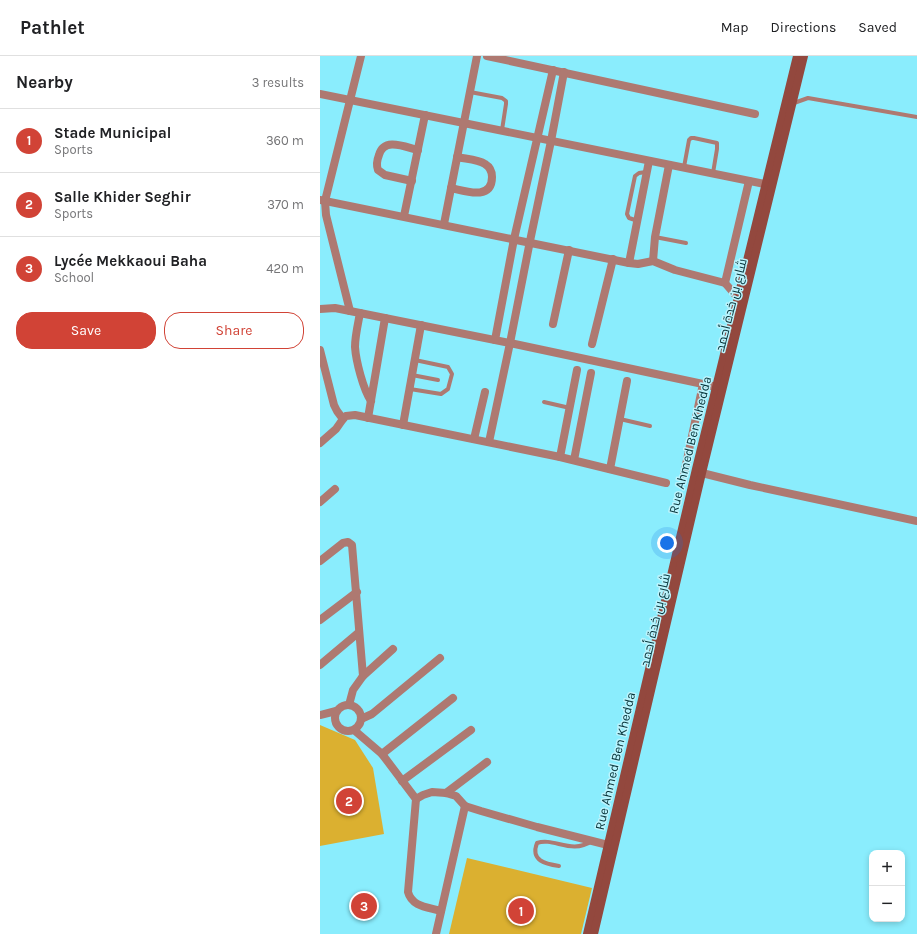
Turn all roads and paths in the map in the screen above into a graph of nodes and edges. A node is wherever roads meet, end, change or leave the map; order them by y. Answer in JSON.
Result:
{"nodes":[{"id":1,"x":361,"y":56,"type":"edge"},
{"id":2,"x":477,"y":56,"type":"edge"},
{"id":3,"x":487,"y":56,"type":"edge"},
{"id":4,"x":797,"y":56,"type":"edge"},
{"id":5,"x":804,"y":56,"type":"edge"},
{"id":6,"x":553,"y":70,"type":"junction"},
{"id":7,"x":564,"y":72,"type":"junction"},
{"id":8,"x":470,"y":92,"type":"junction"},
{"id":9,"x":320,"y":94,"type":"edge"},
{"id":10,"x":788,"y":94,"type":"junction"},
{"id":11,"x":351,"y":100,"type":"junction"},
{"id":12,"x":794,"y":103,"type":"junction"},
{"id":13,"x":755,"y":114,"type":"dead end"},
{"id":14,"x":426,"y":115,"type":"junction"},
{"id":15,"x":917,"y":117,"type":"edge"},
{"id":16,"x":464,"y":123,"type":"junction"},
{"id":17,"x":501,"y":131,"type":"junction"},
{"id":18,"x":538,"y":138,"type":"junction"},
{"id":19,"x":551,"y":141,"type":"junction"},
{"id":20,"x":418,"y":150,"type":"junction"},
{"id":21,"x":457,"y":157,"type":"junction"},
{"id":22,"x":649,"y":161,"type":"junction"},
{"id":23,"x":669,"y":165,"type":"junction"},
{"id":24,"x":684,"y":168,"type":"junction"},
{"id":25,"x":647,"y":172,"type":"junction"},
{"id":26,"x":712,"y":174,"type":"junction"},
{"id":27,"x":412,"y":181,"type":"junction"},
{"id":28,"x":749,"y":181,"type":"junction"},
{"id":29,"x":765,"y":184,"type":"junction"},
{"id":30,"x":451,"y":188,"type":"junction"},
{"id":31,"x":630,"y":198,"type":"junction"},
{"id":32,"x":323,"y":200,"type":"edge"},
{"id":33,"x":642,"y":200,"type":"junction"},
{"id":34,"x":404,"y":216,"type":"junction"},
{"id":35,"x":638,"y":221,"type":"junction"},
{"id":36,"x":444,"y":224,"type":"junction"},
{"id":37,"x":655,"y":237,"type":"junction"},
{"id":38,"x":514,"y":239,"type":"junction"},
{"id":39,"x":530,"y":242,"type":"junction"},
{"id":40,"x":686,"y":243,"type":"dead end"},
{"id":41,"x":569,"y":250,"type":"junction"},
{"id":42,"x":613,"y":259,"type":"junction"},
{"id":43,"x":653,"y":261,"type":"junction"},
{"id":44,"x":629,"y":263,"type":"junction"},
{"id":45,"x":725,"y":283,"type":"junction"},
{"id":46,"x":738,"y":298,"type":"junction"},
{"id":47,"x":320,"y":309,"type":"edge"},
{"id":48,"x":350,"y":311,"type":"junction"},
{"id":49,"x":360,"y":313,"type":"junction"},
{"id":50,"x":385,"y":318,"type":"junction"},
{"id":51,"x":553,"y":324,"type":"dead end"},
{"id":52,"x":421,"y":325,"type":"junction"},
{"id":53,"x":495,"y":340,"type":"junction"},
{"id":54,"x":510,"y":343,"type":"junction"},
{"id":55,"x":592,"y":344,"type":"dead end"},
{"id":56,"x":320,"y":350,"type":"edge"},
{"id":57,"x":415,"y":360,"type":"junction"},
{"id":58,"x":577,"y":370,"type":"dead end"},
{"id":59,"x":591,"y":373,"type":"dead end"},
{"id":60,"x":412,"y":375,"type":"junction"},
{"id":61,"x":438,"y":380,"type":"dead end"},
{"id":62,"x":627,"y":381,"type":"dead end"},
{"id":63,"x":703,"y":384,"type":"junction"},
{"id":64,"x":717,"y":387,"type":"junction"},
{"id":65,"x":409,"y":388,"type":"junction"},
{"id":66,"x":485,"y":392,"type":"dead end"},
{"id":67,"x":371,"y":401,"type":"junction"},
{"id":68,"x":544,"y":402,"type":"dead end"},
{"id":69,"x":570,"y":408,"type":"junction"},
{"id":70,"x":368,"y":418,"type":"junction"},
{"id":71,"x":343,"y":419,"type":"junction"},
{"id":72,"x":619,"y":419,"type":"junction"},
{"id":73,"x":403,"y":424,"type":"junction"},
{"id":74,"x":650,"y":426,"type":"dead end"},
{"id":75,"x":474,"y":439,"type":"junction"},
{"id":76,"x":489,"y":442,"type":"junction"},
{"id":77,"x":320,"y":443,"type":"edge"},
{"id":78,"x":560,"y":457,"type":"junction"},
{"id":79,"x":574,"y":460,"type":"junction"},
{"id":80,"x":610,"y":469,"type":"junction"},
{"id":81,"x":702,"y":473,"type":"junction"},
{"id":82,"x":684,"y":474,"type":"dead end"},
{"id":83,"x":666,"y":483,"type":"dead end"},
{"id":84,"x":335,"y":489,"type":"dead end"},
{"id":85,"x":320,"y":502,"type":"edge"},
{"id":86,"x":917,"y":521,"type":"edge"},
{"id":87,"x":320,"y":561,"type":"edge"},
{"id":88,"x":357,"y":592,"type":"junction"},
{"id":89,"x":320,"y":620,"type":"edge"},
{"id":90,"x":358,"y":633,"type":"junction"},
{"id":91,"x":393,"y":649,"type":"dead end"},
{"id":92,"x":440,"y":658,"type":"dead end"},
{"id":93,"x":320,"y":665,"type":"edge"},
{"id":94,"x":363,"y":676,"type":"junction"},
{"id":95,"x":453,"y":698,"type":"dead end"},
{"id":96,"x":349,"y":705,"type":"junction"},
{"id":97,"x":336,"y":711,"type":"junction"},
{"id":98,"x":320,"y":715,"type":"edge"},
{"id":99,"x":361,"y":719,"type":"junction"},
{"id":100,"x":354,"y":730,"type":"junction"},
{"id":101,"x":470,"y":730,"type":"dead end"},
{"id":102,"x":382,"y":754,"type":"junction"},
{"id":103,"x":487,"y":762,"type":"dead end"},
{"id":104,"x":402,"y":781,"type":"junction"},
{"id":105,"x":446,"y":793,"type":"junction"},
{"id":106,"x":416,"y":799,"type":"junction"},
{"id":107,"x":465,"y":806,"type":"junction"},
{"id":108,"x":592,"y":841,"type":"junction"},
{"id":109,"x":608,"y":845,"type":"junction"},
{"id":110,"x":558,"y":866,"type":"dead end"},
{"id":111,"x":441,"y":911,"type":"junction"},
{"id":112,"x":436,"y":934,"type":"edge"},
{"id":113,"x":587,"y":934,"type":"edge"},
{"id":114,"x":594,"y":934,"type":"edge"}],
"edges":[{"from":1,"to":11,"type":"street"},
{"from":2,"to":8,"type":"street"},
{"from":3,"to":6,"type":"street"},
{"from":4,"to":10,"type":"main road","name":"Rue Ahmed Ben Khedda"},
{"from":5,"to":12,"type":"main road","name":"شارع بن خدة أحمد"},
{"from":6,"to":7,"type":"street"},
{"from":6,"to":18,"type":"street"},
{"from":7,"to":13,"type":"street"},
{"from":7,"to":19,"type":"street"},
{"from":8,"to":16,"type":"street"},
{"from":8,"to":17,"type":"lane"},
{"from":9,"to":11,"type":"street"},
{"from":10,"to":12,"type":"main road"},
{"from":10,"to":29,"type":"main road","name":"Rue Ahmed Ben Khedda"},
{"from":11,"to":14,"type":"street"},
{"from":11,"to":32,"type":"street"},
{"from":12,"to":15,"type":"lane"},
{"from":12,"to":81,"type":"main road","name":"شارع بن خدة أحمد"},
{"from":14,"to":16,"type":"street"},
{"from":14,"to":20,"type":"street"},
{"from":16,"to":17,"type":"street"},
{"from":16,"to":21,"type":"street"},
{"from":17,"to":18,"type":"street"},
{"from":18,"to":19,"type":"street"},
{"from":18,"to":38,"type":"street"},
{"from":19,"to":22,"type":"street"},
{"from":19,"to":39,"type":"street"},
{"from":20,"to":27,"type":"street"},
{"from":20,"to":27,"type":"street"},
{"from":21,"to":30,"type":"street"},
{"from":21,"to":30,"type":"street"},
{"from":22,"to":23,"type":"street"},
{"from":22,"to":25,"type":"street"},
{"from":23,"to":24,"type":"street"},
{"from":23,"to":37,"type":"street"},
{"from":24,"to":26,"type":"street"},
{"from":24,"to":26,"type":"lane"},
{"from":25,"to":31,"type":"lane"},
{"from":25,"to":33,"type":"street"},
{"from":26,"to":28,"type":"street"},
{"from":27,"to":34,"type":"street"},
{"from":28,"to":29,"type":"street"},
{"from":28,"to":45,"type":"street"},
{"from":29,"to":46,"type":"main road","name":"Rue Ahmed Ben Khedda"},
{"from":30,"to":36,"type":"street"},
{"from":31,"to":33,"type":"lane"},
{"from":31,"to":35,"type":"lane"},
{"from":32,"to":34,"type":"street"},
{"from":32,"to":48,"type":"street"},
{"from":33,"to":35,"type":"street"},
{"from":34,"to":36,"type":"street"},
{"from":35,"to":44,"type":"street"},
{"from":36,"to":38,"type":"street"},
{"from":37,"to":40,"type":"lane"},
{"from":37,"to":43,"type":"street"},
{"from":38,"to":39,"type":"street"},
{"from":38,"to":53,"type":"street"},
{"from":39,"to":41,"type":"street"},
{"from":39,"to":54,"type":"street"},
{"from":41,"to":42,"type":"street"},
{"from":41,"to":51,"type":"street"},
{"from":42,"to":44,"type":"street"},
{"from":42,"to":55,"type":"street"},
{"from":43,"to":44,"type":"street"},
{"from":43,"to":45,"type":"street"},
{"from":45,"to":46,"type":"street"},
{"from":46,"to":64,"type":"main road","name":"Rue Ahmed Ben Khedda"},
{"from":47,"to":48,"type":"street"},
{"from":48,"to":49,"type":"street"},
{"from":49,"to":50,"type":"street"},
{"from":49,"to":67,"type":"street"},
{"from":50,"to":52,"type":"street"},
{"from":50,"to":67,"type":"street"},
{"from":52,"to":53,"type":"street"},
{"from":52,"to":57,"type":"street"},
{"from":53,"to":54,"type":"street"},
{"from":54,"to":63,"type":"street"},
{"from":54,"to":76,"type":"street"},
{"from":56,"to":71,"type":"street"},
{"from":57,"to":60,"type":"street"},
{"from":57,"to":65,"type":"lane"},
{"from":58,"to":69,"type":"street"},
{"from":59,"to":79,"type":"street"},
{"from":60,"to":61,"type":"lane"},
{"from":60,"to":65,"type":"street"},
{"from":62,"to":72,"type":"street"},
{"from":63,"to":64,"type":"street"},
{"from":63,"to":82,"type":"street"},
{"from":64,"to":109,"type":"main road","name":"Rue Ahmed Ben Khedda"},
{"from":65,"to":73,"type":"street"},
{"from":66,"to":75,"type":"street"},
{"from":67,"to":70,"type":"street"},
{"from":68,"to":69,"type":"lane"},
{"from":69,"to":78,"type":"street"},
{"from":70,"to":71,"type":"street"},
{"from":70,"to":73,"type":"street"},
{"from":71,"to":77,"type":"street"},
{"from":72,"to":74,"type":"lane"},
{"from":72,"to":80,"type":"street"},
{"from":73,"to":75,"type":"street"},
{"from":75,"to":76,"type":"street"},
{"from":76,"to":78,"type":"street"},
{"from":78,"to":79,"type":"street"},
{"from":79,"to":80,"type":"street"},
{"from":80,"to":83,"type":"street"},
{"from":81,"to":86,"type":"street"},
{"from":81,"to":114,"type":"main road","name":"شارع بن خدة أحمد"},
{"from":84,"to":85,"type":"street"},
{"from":87,"to":88,"type":"street"},
{"from":88,"to":89,"type":"street"},
{"from":88,"to":90,"type":"street"},
{"from":90,"to":93,"type":"street"},
{"from":90,"to":94,"type":"street"},
{"from":91,"to":94,"type":"street"},
{"from":92,"to":99,"type":"street"},
{"from":94,"to":96,"type":"street"},
{"from":95,"to":102,"type":"street"},
{"from":96,"to":97,"type":"street"},
{"from":96,"to":99,"type":"street"},
{"from":97,"to":98,"type":"street"},
{"from":97,"to":100,"type":"street"},
{"from":99,"to":100,"type":"street"},
{"from":100,"to":102,"type":"street"},
{"from":101,"to":104,"type":"street"},
{"from":102,"to":104,"type":"street"},
{"from":103,"to":105,"type":"street"},
{"from":104,"to":106,"type":"street"},
{"from":105,"to":106,"type":"street"},
{"from":105,"to":107,"type":"street"},
{"from":106,"to":111,"type":"street"},
{"from":107,"to":108,"type":"street"},
{"from":107,"to":111,"type":"street"},
{"from":108,"to":109,"type":"street"},
{"from":108,"to":110,"type":"lane"},
{"from":109,"to":113,"type":"main road","name":"Rue Ahmed Ben Khedda"},
{"from":111,"to":112,"type":"street"}]}
